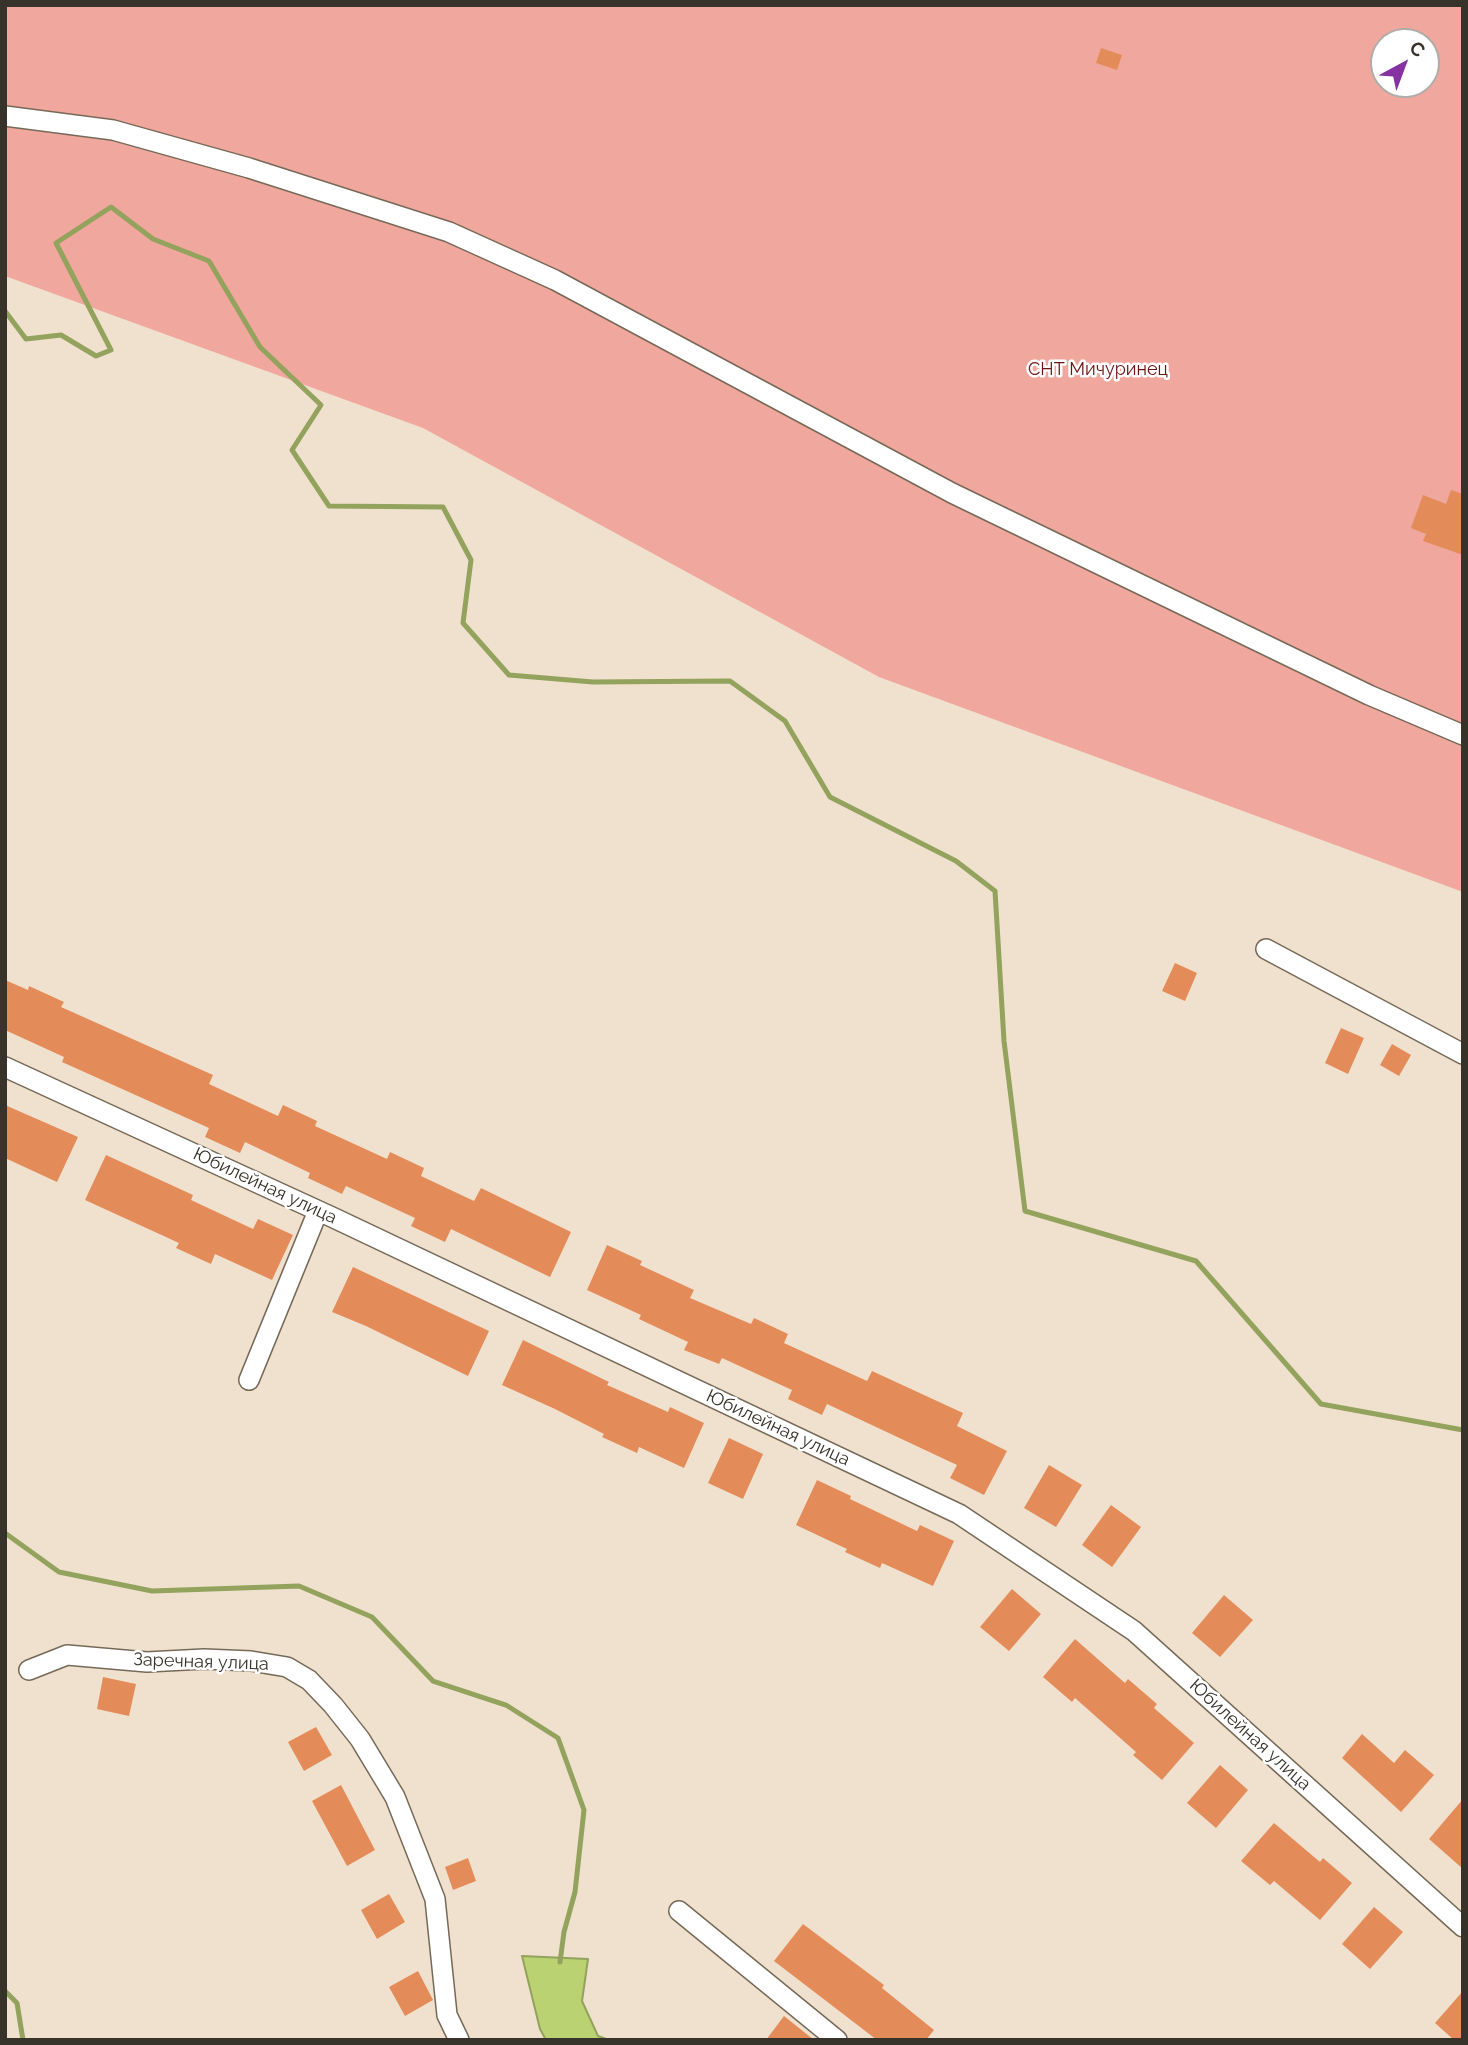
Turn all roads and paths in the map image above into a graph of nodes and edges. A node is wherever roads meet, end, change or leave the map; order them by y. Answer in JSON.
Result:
{"nodes":[{"id":1,"x":5,"y":116,"type":"edge"},
{"id":2,"x":1463,"y":735,"type":"edge"},
{"id":3,"x":1266,"y":949,"type":"dead end"},
{"id":4,"x":1463,"y":1054,"type":"edge"},
{"id":5,"x":5,"y":1067,"type":"edge"},
{"id":6,"x":318,"y":1211,"type":"junction"},
{"id":7,"x":248,"y":1380,"type":"dead end"},
{"id":8,"x":29,"y":1670,"type":"dead end"},
{"id":9,"x":679,"y":1911,"type":"dead end"},
{"id":10,"x":1463,"y":1927,"type":"edge"},
{"id":11,"x":459,"y":2040,"type":"edge"},
{"id":12,"x":837,"y":2040,"type":"edge"}],
"edges":[{"from":1,"to":2,"type":"street"},
{"from":3,"to":4,"type":"street"},
{"from":5,"to":6,"type":"street","name":"Юбилейная улица"},
{"from":6,"to":7,"type":"street"},
{"from":6,"to":10,"type":"street","name":"Юбилейная улица"},
{"from":8,"to":11,"type":"street","name":"Заречная улица"},
{"from":9,"to":12,"type":"street"}]}
